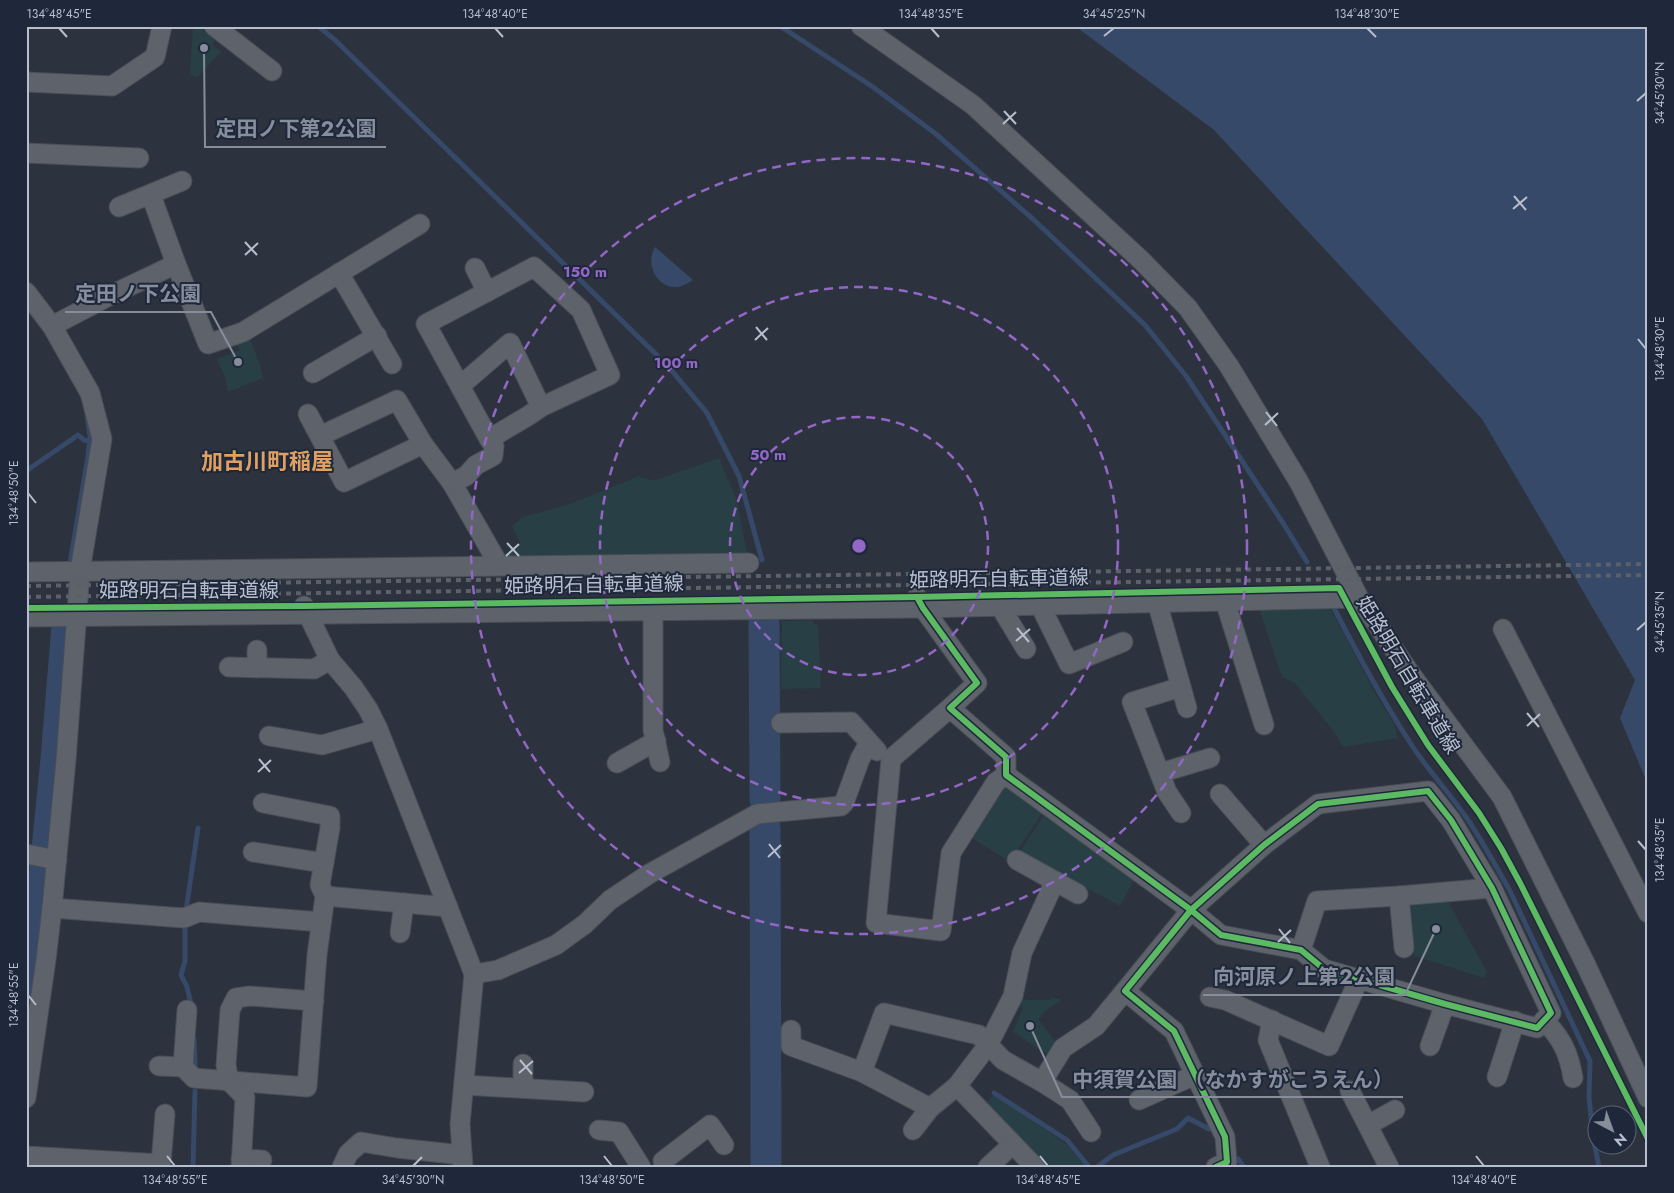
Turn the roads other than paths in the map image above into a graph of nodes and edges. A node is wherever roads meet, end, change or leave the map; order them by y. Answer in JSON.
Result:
{"nodes":[{"id":1,"x":162,"y":26,"type":"edge"},
{"id":2,"x":214,"y":26,"type":"edge"},
{"id":3,"x":861,"y":26,"type":"edge"},
{"id":4,"x":272,"y":71,"type":"dead end"},
{"id":5,"x":26,"y":82,"type":"edge"},
{"id":6,"x":26,"y":153,"type":"edge"},
{"id":7,"x":139,"y":158,"type":"dead end"},
{"id":8,"x":182,"y":181,"type":"dead end"},
{"id":9,"x":151,"y":195,"type":"junction"},
{"id":10,"x":119,"y":207,"type":"dead end"},
{"id":11,"x":420,"y":224,"type":"dead end"},
{"id":12,"x":176,"y":264,"type":"junction"},
{"id":13,"x":475,"y":268,"type":"dead end"},
{"id":14,"x":339,"y":273,"type":"junction"},
{"id":15,"x":487,"y":292,"type":"junction"},
{"id":16,"x":28,"y":297,"type":"edge"},
{"id":17,"x":52,"y":326,"type":"junction"},
{"id":18,"x":377,"y":336,"type":"junction"},
{"id":19,"x":392,"y":364,"type":"dead end"},
{"id":20,"x":313,"y":373,"type":"dead end"},
{"id":21,"x":460,"y":386,"type":"junction"},
{"id":22,"x":541,"y":407,"type":"junction"},
{"id":23,"x":308,"y":414,"type":"dead end"},
{"id":24,"x":320,"y":436,"type":"junction"},
{"id":25,"x":489,"y":439,"type":"junction"},
{"id":26,"x":423,"y":444,"type":"junction"},
{"id":27,"x":452,"y":483,"type":"junction"},
{"id":28,"x":749,"y":563,"type":"dead end"},
{"id":29,"x":499,"y":565,"type":"junction"},
{"id":30,"x":80,"y":571,"type":"junction"},
{"id":31,"x":26,"y":572,"type":"edge"},
{"id":32,"x":1359,"y":598,"type":"junction"},
{"id":33,"x":1225,"y":601,"type":"junction"},
{"id":34,"x":920,"y":602,"type":"junction"},
{"id":35,"x":1157,"y":602,"type":"junction"},
{"id":36,"x":1040,"y":605,"type":"junction"},
{"id":37,"x":1000,"y":606,"type":"junction"},
{"id":38,"x":306,"y":610,"type":"junction"},
{"id":39,"x":653,"y":610,"type":"junction"},
{"id":40,"x":77,"y":616,"type":"junction"},
{"id":41,"x":26,"y":617,"type":"edge"},
{"id":42,"x":1503,"y":628,"type":"dead end"},
{"id":43,"x":1123,"y":642,"type":"dead end"},
{"id":44,"x":1026,"y":649,"type":"dead end"},
{"id":45,"x":330,"y":660,"type":"junction"},
{"id":46,"x":229,"y":667,"type":"dead end"},
{"id":47,"x":1181,"y":687,"type":"junction"},
{"id":48,"x":950,"y":708,"type":"junction"},
{"id":49,"x":1187,"y":708,"type":"dead end"},
{"id":50,"x":781,"y":723,"type":"dead end"},
{"id":51,"x":1264,"y":725,"type":"dead end"},
{"id":52,"x":378,"y":729,"type":"junction"},
{"id":53,"x":269,"y":736,"type":"dead end"},
{"id":54,"x":656,"y":741,"type":"junction"},
{"id":55,"x":869,"y":742,"type":"junction"},
{"id":56,"x":891,"y":758,"type":"junction"},
{"id":57,"x":1210,"y":758,"type":"dead end"},
{"id":58,"x":660,"y":762,"type":"dead end"},
{"id":59,"x":617,"y":763,"type":"dead end"},
{"id":60,"x":1160,"y":773,"type":"junction"},
{"id":61,"x":1006,"y":775,"type":"junction"},
{"id":62,"x":1220,"y":794,"type":"dead end"},
{"id":63,"x":263,"y":804,"type":"dead end"},
{"id":64,"x":1181,"y":813,"type":"dead end"},
{"id":65,"x":1264,"y":845,"type":"junction"},
{"id":66,"x":253,"y":852,"type":"dead end"},
{"id":67,"x":26,"y":854,"type":"edge"},
{"id":68,"x":56,"y":860,"type":"junction"},
{"id":69,"x":1016,"y":860,"type":"dead end"},
{"id":70,"x":324,"y":863,"type":"junction"},
{"id":71,"x":1056,"y":881,"type":"junction"},
{"id":72,"x":1492,"y":888,"type":"junction"},
{"id":73,"x":1078,"y":894,"type":"dead end"},
{"id":74,"x":325,"y":896,"type":"junction"},
{"id":75,"x":1399,"y":896,"type":"junction"},
{"id":76,"x":404,"y":903,"type":"junction"},
{"id":77,"x":448,"y":907,"type":"junction"},
{"id":78,"x":52,"y":908,"type":"junction"},
{"id":79,"x":1191,"y":910,"type":"junction"},
{"id":80,"x":1648,"y":913,"type":"edge"},
{"id":81,"x":321,"y":922,"type":"junction"},
{"id":82,"x":400,"y":933,"type":"dead end"},
{"id":83,"x":1404,"y":948,"type":"dead end"},
{"id":84,"x":1301,"y":950,"type":"junction"},
{"id":85,"x":474,"y":974,"type":"junction"},
{"id":86,"x":1359,"y":980,"type":"junction"},
{"id":87,"x":1125,"y":991,"type":"junction"},
{"id":88,"x":1221,"y":995,"type":"dead end"},
{"id":89,"x":314,"y":1001,"type":"junction"},
{"id":90,"x":1445,"y":1004,"type":"junction"},
{"id":91,"x":187,"y":1010,"type":"dead end"},
{"id":92,"x":32,"y":1013,"type":"edge"},
{"id":93,"x":1272,"y":1020,"type":"junction"},
{"id":94,"x":1544,"y":1020,"type":"junction"},
{"id":95,"x":1515,"y":1021,"type":"junction"},
{"id":96,"x":791,"y":1030,"type":"dead end"},
{"id":97,"x":988,"y":1045,"type":"junction"},
{"id":98,"x":1430,"y":1046,"type":"dead end"},
{"id":99,"x":523,"y":1064,"type":"dead end"},
{"id":100,"x":159,"y":1066,"type":"dead end"},
{"id":101,"x":183,"y":1067,"type":"junction"},
{"id":102,"x":862,"y":1072,"type":"junction"},
{"id":103,"x":1195,"y":1074,"type":"junction"},
{"id":104,"x":1497,"y":1077,"type":"dead end"},
{"id":105,"x":1573,"y":1078,"type":"dead end"},
{"id":106,"x":229,"y":1081,"type":"junction"},
{"id":107,"x":1042,"y":1082,"type":"junction"},
{"id":108,"x":464,"y":1085,"type":"junction"},
{"id":109,"x":957,"y":1086,"type":"junction"},
{"id":110,"x":523,"y":1088,"type":"junction"},
{"id":111,"x":1350,"y":1091,"type":"dead end"},
{"id":112,"x":584,"y":1092,"type":"dead end"},
{"id":113,"x":26,"y":1098,"type":"edge"},
{"id":114,"x":1648,"y":1098,"type":"edge"},
{"id":115,"x":1139,"y":1100,"type":"dead end"},
{"id":116,"x":930,"y":1108,"type":"junction"},
{"id":117,"x":1395,"y":1110,"type":"dead end"},
{"id":118,"x":165,"y":1114,"type":"dead end"},
{"id":119,"x":1368,"y":1125,"type":"junction"},
{"id":120,"x":599,"y":1130,"type":"dead end"},
{"id":121,"x":913,"y":1130,"type":"dead end"},
{"id":122,"x":1091,"y":1132,"type":"dead end"},
{"id":123,"x":1013,"y":1144,"type":"junction"},
{"id":124,"x":724,"y":1145,"type":"dead end"},
{"id":125,"x":26,"y":1156,"type":"edge"},
{"id":126,"x":262,"y":1160,"type":"dead end"},
{"id":127,"x":462,"y":1161,"type":"edge"},
{"id":128,"x":241,"y":1163,"type":"edge"},
{"id":129,"x":108,"y":1164,"type":"edge"},
{"id":130,"x":342,"y":1167,"type":"edge"},
{"id":131,"x":641,"y":1167,"type":"edge"},
{"id":132,"x":664,"y":1167,"type":"edge"},
{"id":133,"x":988,"y":1167,"type":"edge"},
{"id":134,"x":1035,"y":1167,"type":"edge"},
{"id":135,"x":1216,"y":1167,"type":"edge"},
{"id":136,"x":1320,"y":1167,"type":"edge"},
{"id":137,"x":1389,"y":1167,"type":"edge"}],
"edges":[{"from":1,"to":5,"type":"street"},
{"from":2,"to":4,"type":"street"},
{"from":3,"to":32,"type":"street"},
{"from":6,"to":7,"type":"street"},
{"from":8,"to":9,"type":"street"},
{"from":9,"to":10,"type":"street"},
{"from":9,"to":12,"type":"street"},
{"from":11,"to":14,"type":"street"},
{"from":12,"to":14,"type":"street"},
{"from":12,"to":17,"type":"street"},
{"from":13,"to":15,"type":"street"},
{"from":14,"to":18,"type":"street"},
{"from":15,"to":21,"type":"street"},
{"from":15,"to":22,"type":"street"},
{"from":16,"to":17,"type":"street"},
{"from":17,"to":30,"type":"street"},
{"from":18,"to":19,"type":"street"},
{"from":18,"to":20,"type":"street"},
{"from":21,"to":22,"type":"street"},
{"from":21,"to":25,"type":"street"},
{"from":22,"to":25,"type":"street"},
{"from":23,"to":24,"type":"street"},
{"from":24,"to":26,"type":"street"},
{"from":24,"to":26,"type":"street"},
{"from":25,"to":27,"type":"street"},
{"from":26,"to":27,"type":"street"},
{"from":27,"to":29,"type":"street"},
{"from":28,"to":29,"type":"street"},
{"from":29,"to":30,"type":"street"},
{"from":30,"to":31,"type":"street"},
{"from":30,"to":40,"type":"street"},
{"from":32,"to":33,"type":"street"},
{"from":32,"to":114,"type":"street"},
{"from":33,"to":35,"type":"street"},
{"from":33,"to":51,"type":"street"},
{"from":34,"to":37,"type":"street"},
{"from":34,"to":39,"type":"street"},
{"from":34,"to":48,"type":"street"},
{"from":35,"to":36,"type":"street"},
{"from":35,"to":47,"type":"street"},
{"from":36,"to":37,"type":"street"},
{"from":36,"to":43,"type":"street"},
{"from":37,"to":44,"type":"street"},
{"from":38,"to":39,"type":"street"},
{"from":38,"to":40,"type":"street"},
{"from":38,"to":45,"type":"street"},
{"from":39,"to":54,"type":"street"},
{"from":40,"to":41,"type":"street"},
{"from":40,"to":68,"type":"street"},
{"from":42,"to":80,"type":"street"},
{"from":45,"to":46,"type":"street"},
{"from":45,"to":52,"type":"street"},
{"from":47,"to":49,"type":"street"},
{"from":47,"to":60,"type":"street"},
{"from":48,"to":56,"type":"street"},
{"from":48,"to":61,"type":"street"},
{"from":50,"to":55,"type":"street"},
{"from":52,"to":53,"type":"street"},
{"from":52,"to":77,"type":"street"},
{"from":54,"to":58,"type":"street"},
{"from":54,"to":59,"type":"street"},
{"from":55,"to":56,"type":"street"},
{"from":55,"to":85,"type":"street"},
{"from":56,"to":61,"type":"street"},
{"from":57,"to":60,"type":"street"},
{"from":60,"to":64,"type":"street"},
{"from":61,"to":79,"type":"street"},
{"from":62,"to":65,"type":"street"},
{"from":63,"to":70,"type":"street"},
{"from":65,"to":72,"type":"street"},
{"from":65,"to":79,"type":"street"},
{"from":66,"to":70,"type":"street"},
{"from":67,"to":68,"type":"street"},
{"from":68,"to":78,"type":"street"},
{"from":69,"to":71,"type":"street"},
{"from":70,"to":74,"type":"street"},
{"from":71,"to":73,"type":"street"},
{"from":71,"to":97,"type":"street"},
{"from":72,"to":75,"type":"street"},
{"from":72,"to":94,"type":"street"},
{"from":74,"to":76,"type":"street"},
{"from":74,"to":81,"type":"street"},
{"from":75,"to":83,"type":"street"},
{"from":75,"to":84,"type":"street"},
{"from":76,"to":77,"type":"street"},
{"from":76,"to":82,"type":"street"},
{"from":77,"to":85,"type":"street"},
{"from":78,"to":81,"type":"street"},
{"from":78,"to":92,"type":"street"},
{"from":79,"to":84,"type":"street"},
{"from":79,"to":87,"type":"street"},
{"from":81,"to":89,"type":"street"},
{"from":84,"to":86,"type":"street"},
{"from":85,"to":108,"type":"street"},
{"from":86,"to":90,"type":"street"},
{"from":86,"to":93,"type":"street"},
{"from":87,"to":103,"type":"street"},
{"from":87,"to":107,"type":"street"},
{"from":88,"to":93,"type":"street"},
{"from":89,"to":106,"type":"street"},
{"from":89,"to":106,"type":"street"},
{"from":90,"to":95,"type":"street"},
{"from":90,"to":98,"type":"street"},
{"from":91,"to":101,"type":"street"},
{"from":92,"to":113,"type":"street"},
{"from":93,"to":136,"type":"street"},
{"from":94,"to":95,"type":"street"},
{"from":94,"to":105,"type":"street"},
{"from":95,"to":104,"type":"street"},
{"from":96,"to":102,"type":"street"},
{"from":97,"to":102,"type":"street"},
{"from":97,"to":107,"type":"street"},
{"from":97,"to":109,"type":"street"},
{"from":99,"to":110,"type":"street"},
{"from":100,"to":101,"type":"street"},
{"from":101,"to":106,"type":"street"},
{"from":102,"to":116,"type":"street"},
{"from":103,"to":115,"type":"street"},
{"from":103,"to":135,"type":"street"},
{"from":106,"to":128,"type":"street"},
{"from":107,"to":122,"type":"street"},
{"from":108,"to":110,"type":"street"},
{"from":108,"to":127,"type":"street"},
{"from":109,"to":116,"type":"street"},
{"from":109,"to":123,"type":"street"},
{"from":110,"to":112,"type":"street"},
{"from":111,"to":119,"type":"street"},
{"from":116,"to":121,"type":"street"},
{"from":117,"to":119,"type":"street"},
{"from":118,"to":129,"type":"street"},
{"from":119,"to":137,"type":"street"},
{"from":120,"to":131,"type":"street"},
{"from":123,"to":133,"type":"street"},
{"from":123,"to":134,"type":"street"},
{"from":124,"to":132,"type":"street"},
{"from":125,"to":129,"type":"street"},
{"from":126,"to":128,"type":"street"},
{"from":127,"to":130,"type":"street"}]}
